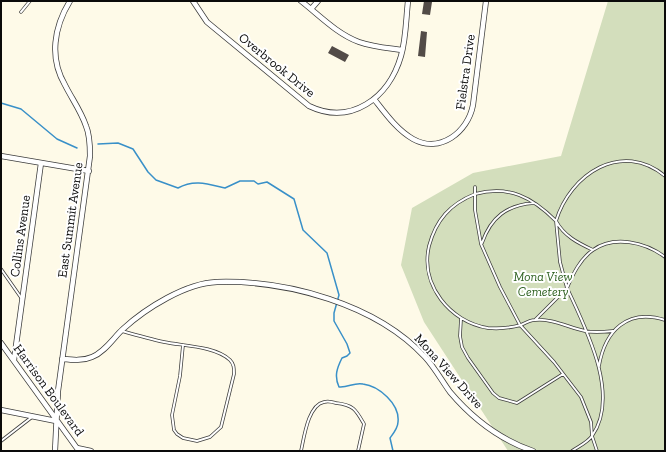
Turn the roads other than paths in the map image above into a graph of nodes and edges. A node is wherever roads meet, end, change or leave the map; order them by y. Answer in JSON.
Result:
{"nodes":[{"id":1,"x":30,"y":1,"type":"edge"},
{"id":2,"x":70,"y":1,"type":"edge"},
{"id":3,"x":193,"y":1,"type":"edge"},
{"id":4,"x":301,"y":1,"type":"edge"},
{"id":5,"x":318,"y":1,"type":"edge"},
{"id":6,"x":408,"y":1,"type":"edge"},
{"id":7,"x":486,"y":1,"type":"edge"},
{"id":8,"x":311,"y":9,"type":"junction"},
{"id":9,"x":21,"y":12,"type":"dead end"},
{"id":10,"x":402,"y":50,"type":"junction"},
{"id":11,"x":374,"y":99,"type":"junction"},
{"id":12,"x":1,"y":156,"type":"edge"},
{"id":13,"x":41,"y":163,"type":"junction"},
{"id":14,"x":89,"y":171,"type":"junction"},
{"id":15,"x":665,"y":176,"type":"edge"},
{"id":16,"x":475,"y":187,"type":"dead end"},
{"id":17,"x":475,"y":194,"type":"junction"},
{"id":18,"x":536,"y":203,"type":"junction"},
{"id":19,"x":556,"y":221,"type":"junction"},
{"id":20,"x":482,"y":244,"type":"junction"},
{"id":21,"x":593,"y":250,"type":"junction"},
{"id":22,"x":665,"y":257,"type":"edge"},
{"id":23,"x":1,"y":269,"type":"edge"},
{"id":24,"x":567,"y":288,"type":"junction"},
{"id":25,"x":22,"y":300,"type":"junction"},
{"id":26,"x":461,"y":319,"type":"junction"},
{"id":27,"x":535,"y":320,"type":"junction"},
{"id":28,"x":665,"y":320,"type":"edge"},
{"id":29,"x":520,"y":325,"type":"junction"},
{"id":30,"x":121,"y":331,"type":"junction"},
{"id":31,"x":613,"y":331,"type":"junction"},
{"id":32,"x":585,"y":332,"type":"junction"},
{"id":33,"x":1,"y":343,"type":"edge"},
{"id":34,"x":183,"y":345,"type":"junction"},
{"id":35,"x":62,"y":359,"type":"junction"},
{"id":36,"x":14,"y":360,"type":"junction"},
{"id":37,"x":599,"y":366,"type":"junction"},
{"id":38,"x":563,"y":374,"type":"junction"},
{"id":39,"x":1,"y":410,"type":"edge"},
{"id":40,"x":33,"y":416,"type":"junction"},
{"id":41,"x":56,"y":421,"type":"junction"},
{"id":42,"x":592,"y":436,"type":"junction"},
{"id":43,"x":1,"y":441,"type":"edge"},
{"id":44,"x":78,"y":450,"type":"edge"},
{"id":45,"x":54,"y":451,"type":"edge"},
{"id":46,"x":91,"y":451,"type":"edge"},
{"id":47,"x":301,"y":451,"type":"edge"},
{"id":48,"x":358,"y":451,"type":"edge"},
{"id":49,"x":533,"y":451,"type":"edge"},
{"id":50,"x":572,"y":451,"type":"edge"},
{"id":51,"x":597,"y":451,"type":"edge"}],
"edges":[{"from":1,"to":9,"type":"lane"},
{"from":2,"to":14,"type":"street","name":"East Summit Avenue"},
{"from":3,"to":11,"type":"street","name":"Overbrook Drive"},
{"from":4,"to":8,"type":"street"},
{"from":5,"to":8,"type":"street"},
{"from":6,"to":10,"type":"street","name":"Overbrook Drive"},
{"from":7,"to":11,"type":"street","name":"Fielstra Drive"},
{"from":8,"to":10,"type":"street"},
{"from":10,"to":11,"type":"street","name":"Overbrook Drive"},
{"from":12,"to":13,"type":"street"},
{"from":13,"to":14,"type":"street"},
{"from":13,"to":25,"type":"street","name":"Collins Avenue"},
{"from":14,"to":35,"type":"street","name":"East Summit Avenue"},
{"from":15,"to":19,"type":"lane"},
{"from":16,"to":17,"type":"lane"},
{"from":17,"to":18,"type":"lane"},
{"from":17,"to":20,"type":"lane"},
{"from":17,"to":26,"type":"lane"},
{"from":18,"to":19,"type":"lane"},
{"from":18,"to":20,"type":"lane"},
{"from":19,"to":21,"type":"lane"},
{"from":19,"to":24,"type":"lane"},
{"from":20,"to":29,"type":"lane"},
{"from":21,"to":22,"type":"lane"},
{"from":21,"to":24,"type":"lane"},
{"from":23,"to":25,"type":"lane"},
{"from":24,"to":27,"type":"lane"},
{"from":24,"to":32,"type":"lane"},
{"from":25,"to":36,"type":"street","name":"Collins Avenue"},
{"from":26,"to":29,"type":"lane"},
{"from":26,"to":38,"type":"lane"},
{"from":27,"to":29,"type":"lane"},
{"from":27,"to":32,"type":"lane"},
{"from":28,"to":31,"type":"lane"},
{"from":29,"to":38,"type":"lane"},
{"from":30,"to":34,"type":"lane"},
{"from":30,"to":35,"type":"street","name":"Mona View Drive"},
{"from":30,"to":49,"type":"street","name":"Mona View Drive"},
{"from":31,"to":32,"type":"lane"},
{"from":31,"to":37,"type":"lane"},
{"from":32,"to":37,"type":"lane"},
{"from":33,"to":36,"type":"street","name":"Harrison Boulevard"},
{"from":34,"to":34,"type":"lane"},
{"from":35,"to":41,"type":"street","name":"East Summit Avenue"},
{"from":36,"to":41,"type":"street","name":"Harrison Boulevard"},
{"from":37,"to":42,"type":"lane"},
{"from":38,"to":42,"type":"lane"},
{"from":39,"to":40,"type":"street"},
{"from":40,"to":41,"type":"street"},
{"from":40,"to":43,"type":"lane"},
{"from":41,"to":44,"type":"street","name":"Harrison Boulevard"},
{"from":41,"to":45,"type":"street","name":"East Summit Avenue"},
{"from":42,"to":50,"type":"lane"},
{"from":42,"to":51,"type":"lane"},
{"from":44,"to":46,"type":"street"},
{"from":47,"to":48,"type":"lane"}]}
